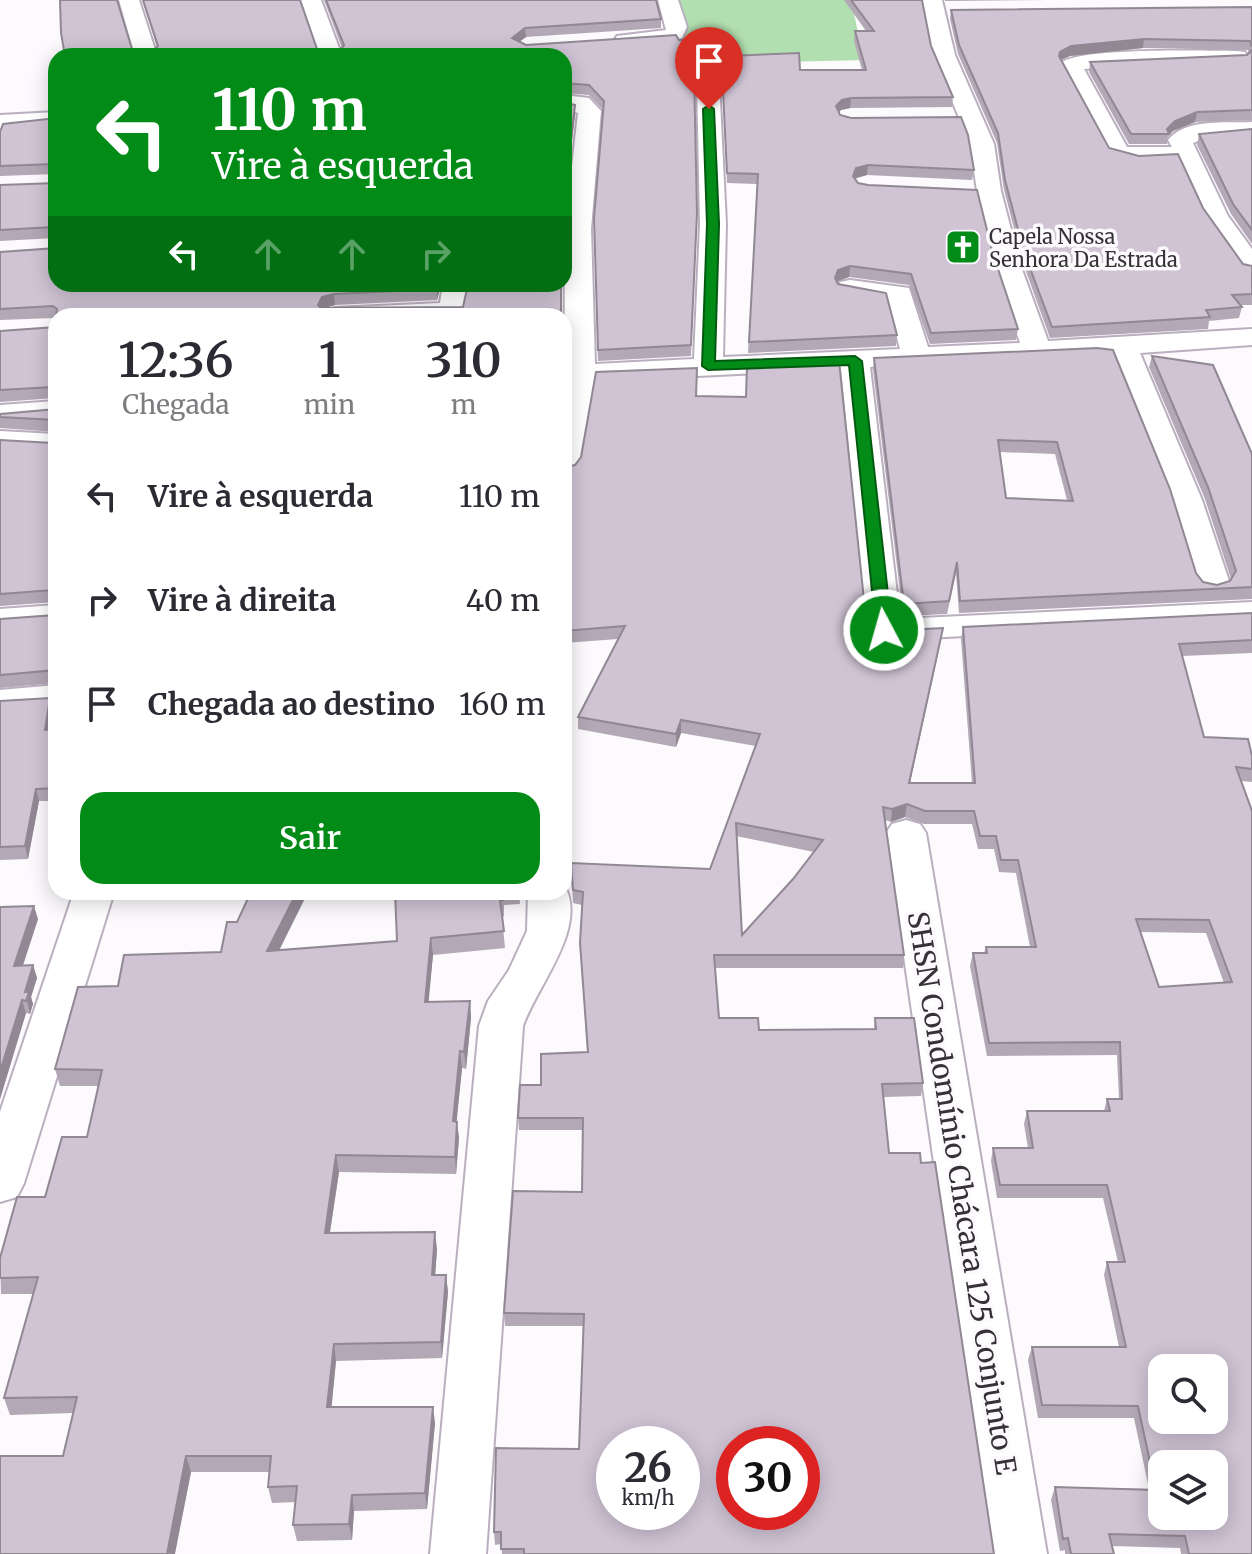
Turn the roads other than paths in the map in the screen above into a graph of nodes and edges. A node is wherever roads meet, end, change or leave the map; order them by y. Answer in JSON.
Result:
{"nodes":[{"id":1,"x":129,"y":0,"type":"edge"},
{"id":2,"x":311,"y":0,"type":"edge"},
{"id":3,"x":668,"y":0,"type":"edge"},
{"id":4,"x":939,"y":7,"type":"edge"},
{"id":5,"x":601,"y":42,"type":"edge"},
{"id":6,"x":144,"y":48,"type":"edge"},
{"id":7,"x":328,"y":48,"type":"edge"},
{"id":8,"x":1241,"y":51,"type":"edge"},
{"id":9,"x":708,"y":80,"type":"dead end"},
{"id":10,"x":1252,"y":82,"type":"edge"},
{"id":11,"x":572,"y":102,"type":"edge"},
{"id":12,"x":972,"y":117,"type":"junction"},
{"id":13,"x":942,"y":118,"type":"edge"},
{"id":14,"x":48,"y":119,"type":"edge"},
{"id":15,"x":0,"y":122,"type":"edge"},
{"id":16,"x":1252,"y":129,"type":"edge"},
{"id":17,"x":1182,"y":147,"type":"junction"},
{"id":18,"x":573,"y":168,"type":"edge"},
{"id":19,"x":958,"y":189,"type":"edge"},
{"id":20,"x":989,"y":191,"type":"junction"},
{"id":21,"x":572,"y":198,"type":"edge"},
{"id":22,"x":572,"y":243,"type":"edge"},
{"id":23,"x":1252,"y":267,"type":"edge"},
{"id":24,"x":850,"y":288,"type":"edge"},
{"id":25,"x":453,"y":304,"type":"edge"},
{"id":26,"x":414,"y":308,"type":"edge"},
{"id":27,"x":1252,"y":337,"type":"edge"},
{"id":28,"x":1123,"y":346,"type":"junction"},
{"id":29,"x":1037,"y":350,"type":"junction"},
{"id":30,"x":916,"y":356,"type":"junction"},
{"id":31,"x":855,"y":361,"type":"junction"},
{"id":32,"x":708,"y":366,"type":"junction"},
{"id":33,"x":581,"y":373,"type":"junction"},
{"id":34,"x":48,"y":411,"type":"edge"},
{"id":35,"x":0,"y":414,"type":"edge"},
{"id":36,"x":572,"y":423,"type":"edge"},
{"id":37,"x":0,"y":440,"type":"edge"},
{"id":38,"x":48,"y":443,"type":"edge"},
{"id":39,"x":1213,"y":584,"type":"edge"},
{"id":40,"x":1252,"y":612,"type":"edge"},
{"id":41,"x":48,"y":616,"type":"edge"},
{"id":42,"x":0,"y":619,"type":"edge"},
{"id":43,"x":48,"y":697,"type":"edge"},
{"id":44,"x":0,"y":701,"type":"edge"},
{"id":45,"x":906,"y":833,"type":"dead end"},
{"id":46,"x":91,"y":900,"type":"edge"},
{"id":47,"x":548,"y":912,"type":"edge"},
{"id":48,"x":0,"y":1183,"type":"edge"},
{"id":49,"x":458,"y":1554,"type":"edge"},
{"id":50,"x":1019,"y":1554,"type":"edge"}],
"edges":[{"from":1,"to":6,"type":"street"},
{"from":2,"to":7,"type":"street"},
{"from":3,"to":5,"type":"street"},
{"from":4,"to":12,"type":"street"},
{"from":8,"to":10,"type":"street"},
{"from":8,"to":17,"type":"street"},
{"from":9,"to":32,"type":"street"},
{"from":11,"to":18,"type":"street"},
{"from":12,"to":13,"type":"street"},
{"from":12,"to":20,"type":"street"},
{"from":14,"to":15,"type":"street"},
{"from":16,"to":17,"type":"street"},
{"from":17,"to":23,"type":"street"},
{"from":18,"to":21,"type":"street"},
{"from":19,"to":20,"type":"street"},
{"from":20,"to":29,"type":"street"},
{"from":22,"to":33,"type":"street"},
{"from":24,"to":30,"type":"street"},
{"from":25,"to":26,"type":"street"},
{"from":27,"to":28,"type":"street"},
{"from":28,"to":29,"type":"street"},
{"from":28,"to":39,"type":"street"},
{"from":29,"to":30,"type":"street"},
{"from":30,"to":31,"type":"street"},
{"from":31,"to":32,"type":"street"},
{"from":31,"to":40,"type":"street"},
{"from":32,"to":33,"type":"street"},
{"from":33,"to":36,"type":"street"},
{"from":34,"to":35,"type":"street"},
{"from":37,"to":38,"type":"street"},
{"from":41,"to":42,"type":"street"},
{"from":43,"to":44,"type":"street"},
{"from":45,"to":50,"type":"street","name":"SHSN Condomínio Chácara 125 Conjunto E"},
{"from":46,"to":48,"type":"street"},
{"from":47,"to":49,"type":"street"}]}
